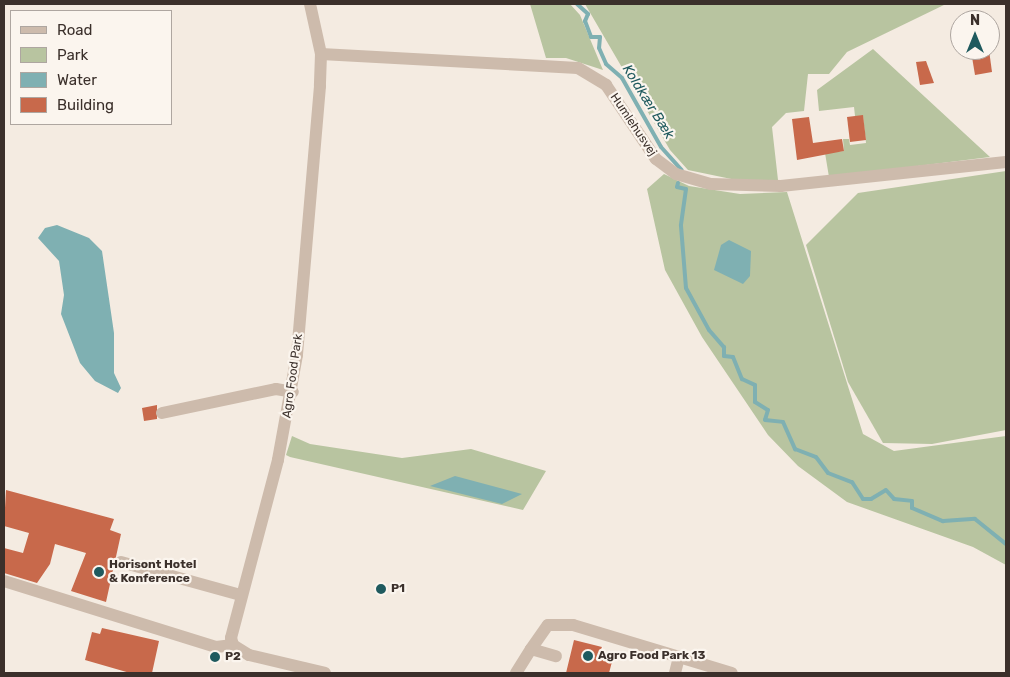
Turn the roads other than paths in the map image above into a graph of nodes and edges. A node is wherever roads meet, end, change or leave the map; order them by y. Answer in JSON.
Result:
{"nodes":[{"id":1,"x":310,"y":4,"type":"edge"},
{"id":2,"x":321,"y":54,"type":"junction"},
{"id":3,"x":1006,"y":162,"type":"edge"},
{"id":4,"x":293,"y":392,"type":"junction"},
{"id":5,"x":162,"y":413,"type":"dead end"},
{"id":6,"x":121,"y":562,"type":"dead end"},
{"id":7,"x":4,"y":582,"type":"edge"},
{"id":8,"x":241,"y":595,"type":"junction"},
{"id":9,"x":233,"y":645,"type":"junction"},
{"id":10,"x":531,"y":649,"type":"junction"},
{"id":11,"x":556,"y":656,"type":"dead end"},
{"id":12,"x":679,"y":657,"type":"junction"},
{"id":13,"x":326,"y":673,"type":"edge"},
{"id":14,"x":516,"y":673,"type":"edge"},
{"id":15,"x":674,"y":673,"type":"edge"},
{"id":16,"x":732,"y":673,"type":"edge"}],
"edges":[{"from":1,"to":2,"type":"street","name":"Agro Food Park"},
{"from":2,"to":3,"type":"street","name":"Humlehusvej"},
{"from":2,"to":4,"type":"street","name":"Agro Food Park"},
{"from":4,"to":5,"type":"street"},
{"from":4,"to":8,"type":"street","name":"Agro Food Park"},
{"from":6,"to":8,"type":"street"},
{"from":7,"to":9,"type":"street"},
{"from":8,"to":9,"type":"street","name":"Agro Food Park"},
{"from":9,"to":13,"type":"street"},
{"from":10,"to":11,"type":"street"},
{"from":10,"to":12,"type":"street"},
{"from":10,"to":14,"type":"street"},
{"from":12,"to":15,"type":"street"},
{"from":12,"to":16,"type":"street"}]}
